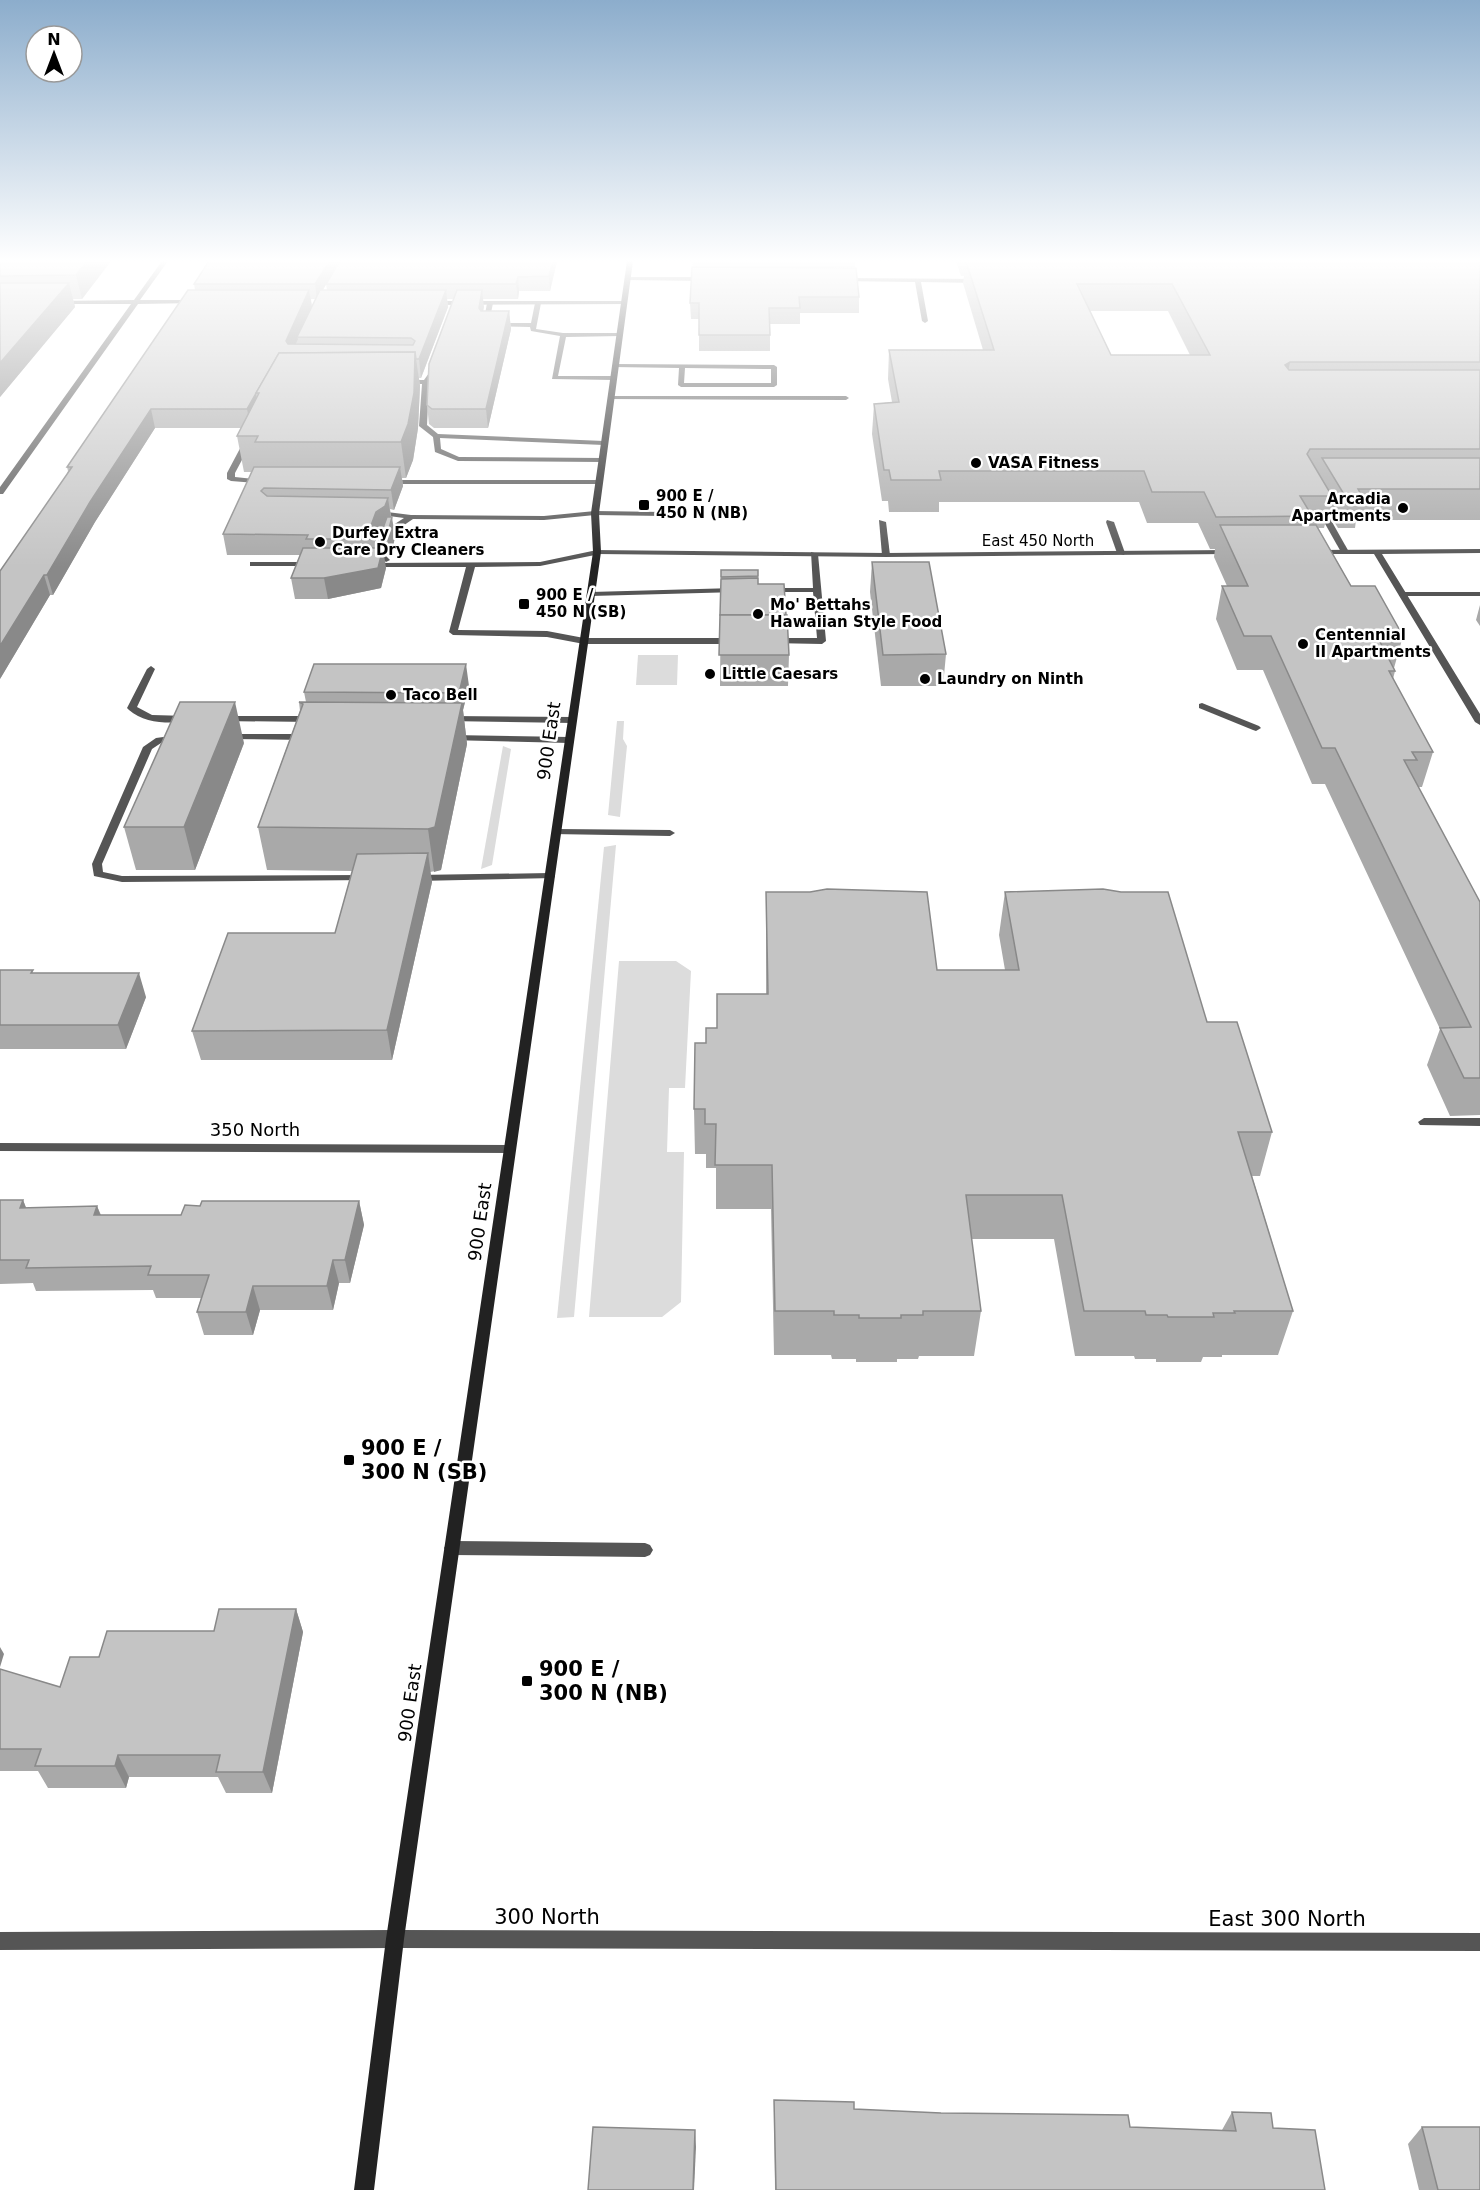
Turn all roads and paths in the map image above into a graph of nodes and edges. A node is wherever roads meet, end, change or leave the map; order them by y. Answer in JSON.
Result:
{"nodes":[{"id":1,"x":92,"y":363,"type":"edge"},
{"id":2,"x":433,"y":363,"type":"edge"},
{"id":3,"x":557,"y":363,"type":"edge"},
{"id":4,"x":615,"y":366,"type":"joint"},
{"id":5,"x":682,"y":367,"type":"junction"},
{"id":6,"x":613,"y":378,"type":"junction"},
{"id":7,"x":397,"y":382,"type":"edge"},
{"id":8,"x":426,"y":382,"type":"junction"},
{"id":9,"x":610,"y":398,"type":"junction"},
{"id":10,"x":846,"y":398,"type":"dead end"},
{"id":11,"x":252,"y":435,"type":"edge"},
{"id":12,"x":436,"y":436,"type":"junction"},
{"id":13,"x":604,"y":443,"type":"junction"},
{"id":14,"x":602,"y":460,"type":"junction"},
{"id":15,"x":267,"y":482,"type":"edge"},
{"id":16,"x":374,"y":482,"type":"edge"},
{"id":17,"x":598,"y":482,"type":"junction"},
{"id":18,"x":0,"y":492,"type":"edge"},
{"id":19,"x":1317,"y":502,"type":"edge"},
{"id":20,"x":362,"y":512,"type":"edge"},
{"id":21,"x":595,"y":513,"type":"junction"},
{"id":22,"x":664,"y":514,"type":"dead end"},
{"id":23,"x":411,"y":517,"type":"junction"},
{"id":24,"x":882,"y":522,"type":"dead end"},
{"id":25,"x":1110,"y":522,"type":"dead end"},
{"id":26,"x":1376,"y":551,"type":"junction"},
{"id":27,"x":1480,"y":551,"type":"edge"},
{"id":28,"x":597,"y":552,"type":"junction"},
{"id":29,"x":1242,"y":552,"type":"edge"},
{"id":30,"x":1310,"y":552,"type":"edge"},
{"id":31,"x":1345,"y":552,"type":"junction"},
{"id":32,"x":814,"y":554,"type":"junction"},
{"id":33,"x":1120,"y":554,"type":"junction"},
{"id":34,"x":886,"y":555,"type":"junction"},
{"id":35,"x":253,"y":564,"type":"dead end"},
{"id":36,"x":322,"y":564,"type":"edge"},
{"id":37,"x":368,"y":565,"type":"edge"},
{"id":38,"x":391,"y":565,"type":"junction"},
{"id":39,"x":471,"y":565,"type":"junction"},
{"id":40,"x":746,"y":590,"type":"edge"},
{"id":41,"x":758,"y":590,"type":"edge"},
{"id":42,"x":818,"y":590,"type":"junction"},
{"id":43,"x":591,"y":594,"type":"junction"},
{"id":44,"x":1402,"y":594,"type":"junction"},
{"id":45,"x":1480,"y":594,"type":"edge"},
{"id":46,"x":584,"y":641,"type":"junction"},
{"id":47,"x":740,"y":641,"type":"edge"},
{"id":48,"x":763,"y":641,"type":"edge"},
{"id":49,"x":151,"y":669,"type":"dead end"},
{"id":50,"x":1202,"y":706,"type":"dead end"},
{"id":51,"x":1479,"y":718,"type":"edge"},
{"id":52,"x":201,"y":719,"type":"edge"},
{"id":53,"x":212,"y":719,"type":"edge"},
{"id":54,"x":318,"y":719,"type":"edge"},
{"id":55,"x":435,"y":719,"type":"edge"},
{"id":56,"x":573,"y":720,"type":"junction"},
{"id":57,"x":1256,"y":728,"type":"dead end"},
{"id":58,"x":184,"y":737,"type":"edge"},
{"id":59,"x":219,"y":737,"type":"edge"},
{"id":60,"x":323,"y":738,"type":"edge"},
{"id":61,"x":439,"y":738,"type":"edge"},
{"id":62,"x":569,"y":740,"type":"junction"},
{"id":63,"x":556,"y":832,"type":"junction"},
{"id":64,"x":670,"y":833,"type":"dead end"},
{"id":65,"x":549,"y":876,"type":"junction"},
{"id":66,"x":380,"y":878,"type":"edge"},
{"id":67,"x":404,"y":878,"type":"edge"},
{"id":68,"x":1424,"y":1122,"type":"dead end"},
{"id":69,"x":1480,"y":1122,"type":"edge"},
{"id":70,"x":0,"y":1147,"type":"edge"},
{"id":71,"x":510,"y":1149,"type":"junction"},
{"id":72,"x":452,"y":1548,"type":"junction"},
{"id":73,"x":645,"y":1550,"type":"dead end"},
{"id":74,"x":395,"y":1939,"type":"junction"},
{"id":75,"x":0,"y":1941,"type":"edge"},
{"id":76,"x":1094,"y":1941,"type":"joint"},
{"id":77,"x":1480,"y":1942,"type":"edge"},
{"id":78,"x":364,"y":2190,"type":"edge"}],
"edges":[{"from":1,"to":18,"type":"street"},
{"from":2,"to":8,"type":"street"},
{"from":3,"to":6,"type":"street"},
{"from":4,"to":5,"type":"street"},
{"from":4,"to":6,"type":"main road","name":"900 East"},
{"from":5,"to":5,"type":"street"},
{"from":6,"to":9,"type":"main road","name":"900 East"},
{"from":7,"to":8,"type":"street"},
{"from":8,"to":12,"type":"street"},
{"from":9,"to":10,"type":"street"},
{"from":9,"to":13,"type":"main road","name":"900 East"},
{"from":11,"to":15,"type":"street"},
{"from":12,"to":13,"type":"street"},
{"from":12,"to":14,"type":"street"},
{"from":13,"to":14,"type":"main road","name":"900 East"},
{"from":14,"to":17,"type":"main road","name":"900 East"},
{"from":16,"to":17,"type":"street"},
{"from":17,"to":21,"type":"main road","name":"900 East"},
{"from":19,"to":31,"type":"street"},
{"from":20,"to":23,"type":"street"},
{"from":21,"to":22,"type":"street"},
{"from":21,"to":23,"type":"street"},
{"from":21,"to":28,"type":"main road","name":"900 East"},
{"from":23,"to":38,"type":"street"},
{"from":24,"to":34,"type":"street"},
{"from":25,"to":33,"type":"street"},
{"from":26,"to":27,"type":"street"},
{"from":26,"to":31,"type":"street"},
{"from":26,"to":44,"type":"street"},
{"from":28,"to":32,"type":"street","name":"East 450 North"},
{"from":28,"to":39,"type":"street","name":"East 450 North"},
{"from":28,"to":43,"type":"main road","name":"900 East"},
{"from":29,"to":33,"type":"street","name":"East 450 North"},
{"from":30,"to":31,"type":"street"},
{"from":32,"to":34,"type":"street","name":"East 450 North"},
{"from":32,"to":42,"type":"street"},
{"from":33,"to":34,"type":"street","name":"East 450 North"},
{"from":35,"to":36,"type":"street"},
{"from":37,"to":38,"type":"street","name":"East 450 North"},
{"from":38,"to":39,"type":"street","name":"East 450 North"},
{"from":39,"to":46,"type":"street"},
{"from":40,"to":43,"type":"street"},
{"from":41,"to":42,"type":"street"},
{"from":42,"to":48,"type":"street"},
{"from":43,"to":46,"type":"main road","name":"900 East"},
{"from":44,"to":45,"type":"street"},
{"from":44,"to":51,"type":"street"},
{"from":46,"to":47,"type":"street"},
{"from":46,"to":56,"type":"main road","name":"900 East"},
{"from":49,"to":52,"type":"street"},
{"from":50,"to":57,"type":"street"},
{"from":53,"to":54,"type":"street"},
{"from":55,"to":56,"type":"street"},
{"from":56,"to":62,"type":"main road","name":"900 East"},
{"from":58,"to":66,"type":"street"},
{"from":59,"to":60,"type":"street"},
{"from":61,"to":62,"type":"street"},
{"from":62,"to":63,"type":"main road","name":"900 East"},
{"from":63,"to":64,"type":"street"},
{"from":63,"to":65,"type":"main road","name":"900 East"},
{"from":65,"to":67,"type":"street"},
{"from":65,"to":71,"type":"main road","name":"900 East"},
{"from":68,"to":69,"type":"street"},
{"from":70,"to":71,"type":"street","name":"350 North"},
{"from":71,"to":72,"type":"main road","name":"900 East"},
{"from":72,"to":73,"type":"street"},
{"from":72,"to":74,"type":"main road","name":"900 East"},
{"from":74,"to":75,"type":"street","name":"300 North"},
{"from":74,"to":76,"type":"street","name":"300 North"},
{"from":74,"to":78,"type":"main road","name":"900 East"},
{"from":76,"to":77,"type":"street","name":"East 300 North"}]}
